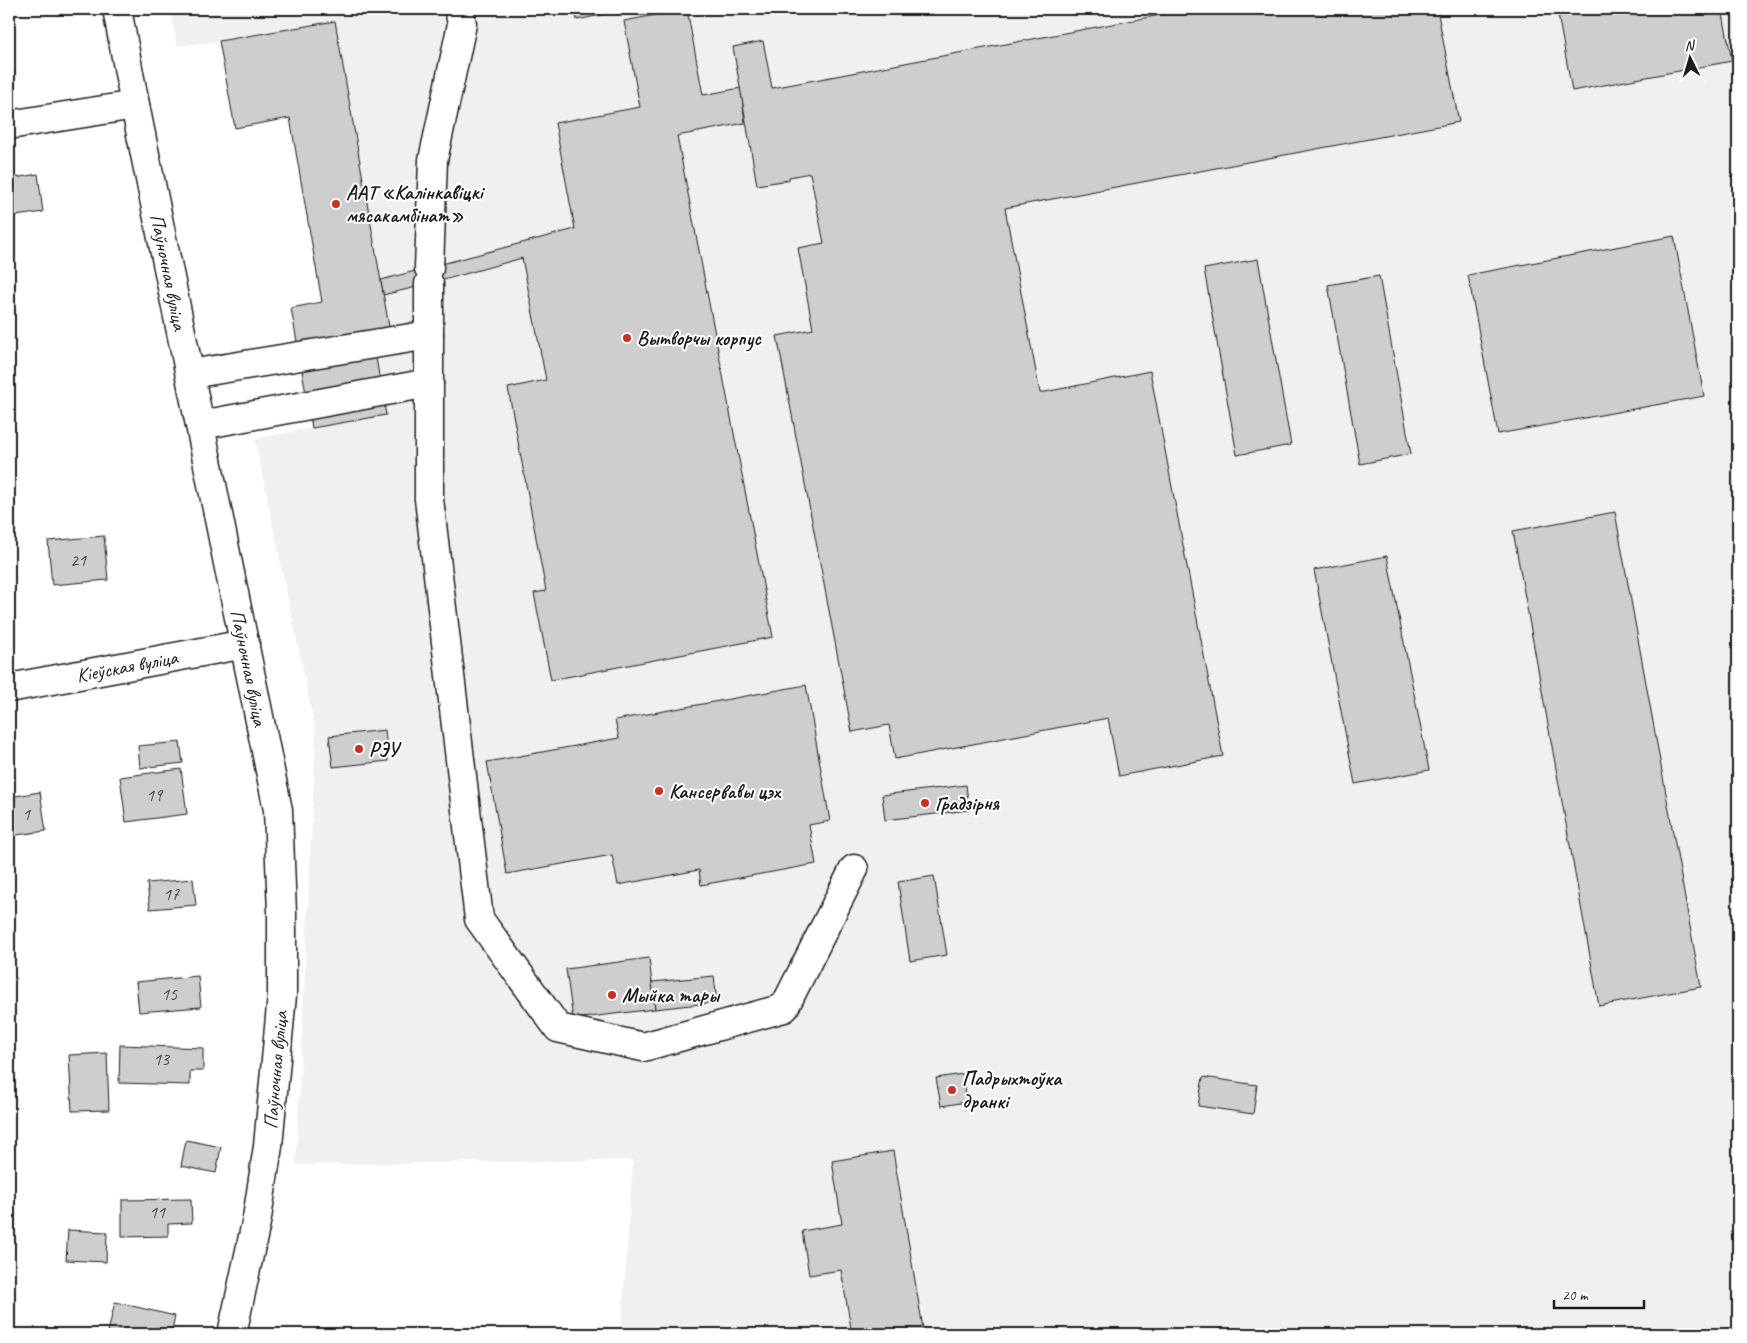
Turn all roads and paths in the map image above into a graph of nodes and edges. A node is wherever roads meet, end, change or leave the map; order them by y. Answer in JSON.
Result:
{"nodes":[{"id":1,"x":117,"y":9,"type":"edge"},
{"id":2,"x":458,"y":9,"type":"edge"},
{"id":3,"x":135,"y":105,"type":"junction"},
{"id":4,"x":9,"y":125,"type":"edge"},
{"id":5,"x":429,"y":335,"type":"junction"},
{"id":6,"x":190,"y":374,"type":"junction"},
{"id":7,"x":429,"y":383,"type":"junction"},
{"id":8,"x":201,"y":426,"type":"junction"},
{"id":9,"x":245,"y":644,"type":"junction"},
{"id":10,"x":9,"y":688,"type":"edge"},
{"id":11,"x":854,"y":868,"type":"dead end"},
{"id":12,"x":232,"y":1334,"type":"edge"}],
"edges":[{"from":1,"to":3,"type":"street","name":"Паўночная вуліца"},
{"from":2,"to":5,"type":"street"},
{"from":3,"to":4,"type":"street"},
{"from":3,"to":6,"type":"street","name":"Паўночная вуліца"},
{"from":5,"to":6,"type":"street"},
{"from":5,"to":7,"type":"street"},
{"from":6,"to":8,"type":"street","name":"Паўночная вуліца"},
{"from":7,"to":8,"type":"street"},
{"from":7,"to":11,"type":"street"},
{"from":8,"to":9,"type":"street","name":"Паўночная вуліца"},
{"from":9,"to":10,"type":"street","name":"Кіеўская вуліца"},
{"from":9,"to":12,"type":"street","name":"Паўночная вуліца"}]}
